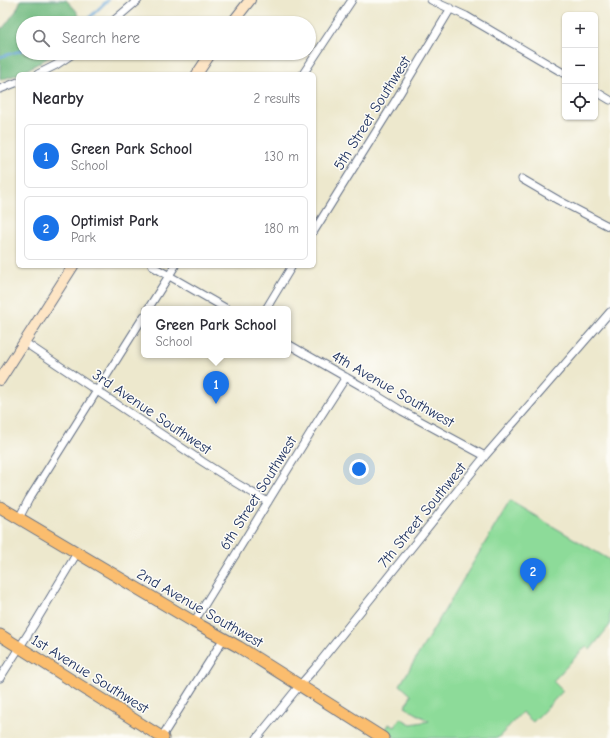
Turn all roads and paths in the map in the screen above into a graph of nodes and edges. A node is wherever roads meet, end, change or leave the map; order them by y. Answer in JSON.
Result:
{"nodes":[{"id":1,"x":138,"y":0,"type":"edge"},
{"id":2,"x":250,"y":0,"type":"edge"},
{"id":3,"x":352,"y":0,"type":"edge"},
{"id":4,"x":431,"y":0,"type":"edge"},
{"id":5,"x":451,"y":8,"type":"junction"},
{"id":6,"x":119,"y":16,"type":"edge"},
{"id":7,"x":237,"y":16,"type":"edge"},
{"id":8,"x":316,"y":54,"type":"edge"},
{"id":9,"x":64,"y":60,"type":"edge"},
{"id":10,"x":206,"y":60,"type":"edge"},
{"id":11,"x":312,"y":60,"type":"edge"},
{"id":12,"x":42,"y":72,"type":"edge"},
{"id":13,"x":198,"y":72,"type":"edge"},
{"id":14,"x":304,"y":72,"type":"edge"},
{"id":15,"x":562,"y":72,"type":"edge"},
{"id":16,"x":16,"y":83,"type":"edge"},
{"id":17,"x":0,"y":89,"type":"edge"},
{"id":18,"x":598,"y":93,"type":"edge"},
{"id":19,"x":610,"y":100,"type":"edge"},
{"id":20,"x":522,"y":179,"type":"dead end"},
{"id":21,"x":610,"y":227,"type":"edge"},
{"id":22,"x":316,"y":228,"type":"edge"},
{"id":23,"x":72,"y":268,"type":"edge"},
{"id":24,"x":155,"y":268,"type":"edge"},
{"id":25,"x":174,"y":268,"type":"edge"},
{"id":26,"x":291,"y":268,"type":"edge"},
{"id":27,"x":168,"y":276,"type":"junction"},
{"id":28,"x":150,"y":306,"type":"edge"},
{"id":29,"x":222,"y":306,"type":"edge"},
{"id":30,"x":268,"y":306,"type":"edge"},
{"id":31,"x":610,"y":312,"type":"edge"},
{"id":32,"x":141,"y":321,"type":"edge"},
{"id":33,"x":24,"y":342,"type":"junction"},
{"id":34,"x":291,"y":346,"type":"edge"},
{"id":35,"x":346,"y":377,"type":"junction"},
{"id":36,"x":0,"y":380,"type":"edge"},
{"id":37,"x":97,"y":391,"type":"junction"},
{"id":38,"x":485,"y":456,"type":"junction"},
{"id":39,"x":268,"y":502,"type":"junction"},
{"id":40,"x":0,"y":507,"type":"edge"},
{"id":41,"x":19,"y":518,"type":"junction"},
{"id":42,"x":77,"y":553,"type":"junction"},
{"id":43,"x":194,"y":622,"type":"junction"},
{"id":44,"x":0,"y":635,"type":"edge"},
{"id":45,"x":224,"y":638,"type":"junction"},
{"id":46,"x":20,"y":647,"type":"junction"},
{"id":47,"x":0,"y":678,"type":"edge"},
{"id":48,"x":300,"y":685,"type":"junction"},
{"id":49,"x":162,"y":738,"type":"edge"},
{"id":50,"x":257,"y":738,"type":"edge"},
{"id":51,"x":383,"y":738,"type":"edge"}],
"edges":[{"from":1,"to":6,"type":"street"},
{"from":2,"to":7,"type":"main road"},
{"from":3,"to":8,"type":"street"},
{"from":4,"to":5,"type":"street"},
{"from":5,"to":15,"type":"street"},
{"from":5,"to":22,"type":"street","name":"5th Street Southwest"},
{"from":9,"to":12,"type":"street"},
{"from":10,"to":13,"type":"main road"},
{"from":11,"to":14,"type":"street"},
{"from":16,"to":17,"type":"street"},
{"from":18,"to":19,"type":"street"},
{"from":20,"to":21,"type":"street"},
{"from":23,"to":33,"type":"main road"},
{"from":24,"to":27,"type":"street"},
{"from":25,"to":27,"type":"street"},
{"from":26,"to":30,"type":"street"},
{"from":27,"to":28,"type":"street"},
{"from":27,"to":29,"type":"street"},
{"from":31,"to":38,"type":"street","name":"7th Street Southwest"},
{"from":32,"to":37,"type":"street"},
{"from":33,"to":36,"type":"main road"},
{"from":33,"to":37,"type":"street","name":"3rd Avenue Southwest"},
{"from":34,"to":35,"type":"street","name":"4th Avenue Southwest"},
{"from":35,"to":38,"type":"street","name":"4th Avenue Southwest"},
{"from":35,"to":39,"type":"street","name":"6th Street Southwest"},
{"from":37,"to":39,"type":"street","name":"3rd Avenue Southwest"},
{"from":37,"to":41,"type":"street"},
{"from":38,"to":48,"type":"street","name":"7th Street Southwest"},
{"from":39,"to":43,"type":"street","name":"6th Street Southwest"},
{"from":40,"to":41,"type":"main road","name":"2nd Avenue Southwest"},
{"from":41,"to":42,"type":"main road","name":"2nd Avenue Southwest"},
{"from":42,"to":43,"type":"main road","name":"2nd Avenue Southwest"},
{"from":42,"to":46,"type":"street"},
{"from":43,"to":45,"type":"main road","name":"2nd Avenue Southwest"},
{"from":44,"to":46,"type":"main road","name":"1st Avenue Southwest"},
{"from":45,"to":48,"type":"main road","name":"2nd Avenue Southwest"},
{"from":45,"to":49,"type":"street"},
{"from":46,"to":47,"type":"street"},
{"from":46,"to":49,"type":"main road","name":"1st Avenue Southwest"},
{"from":48,"to":50,"type":"street","name":"7th Street Southwest"},
{"from":48,"to":51,"type":"main road","name":"2nd Avenue Southwest"}]}
